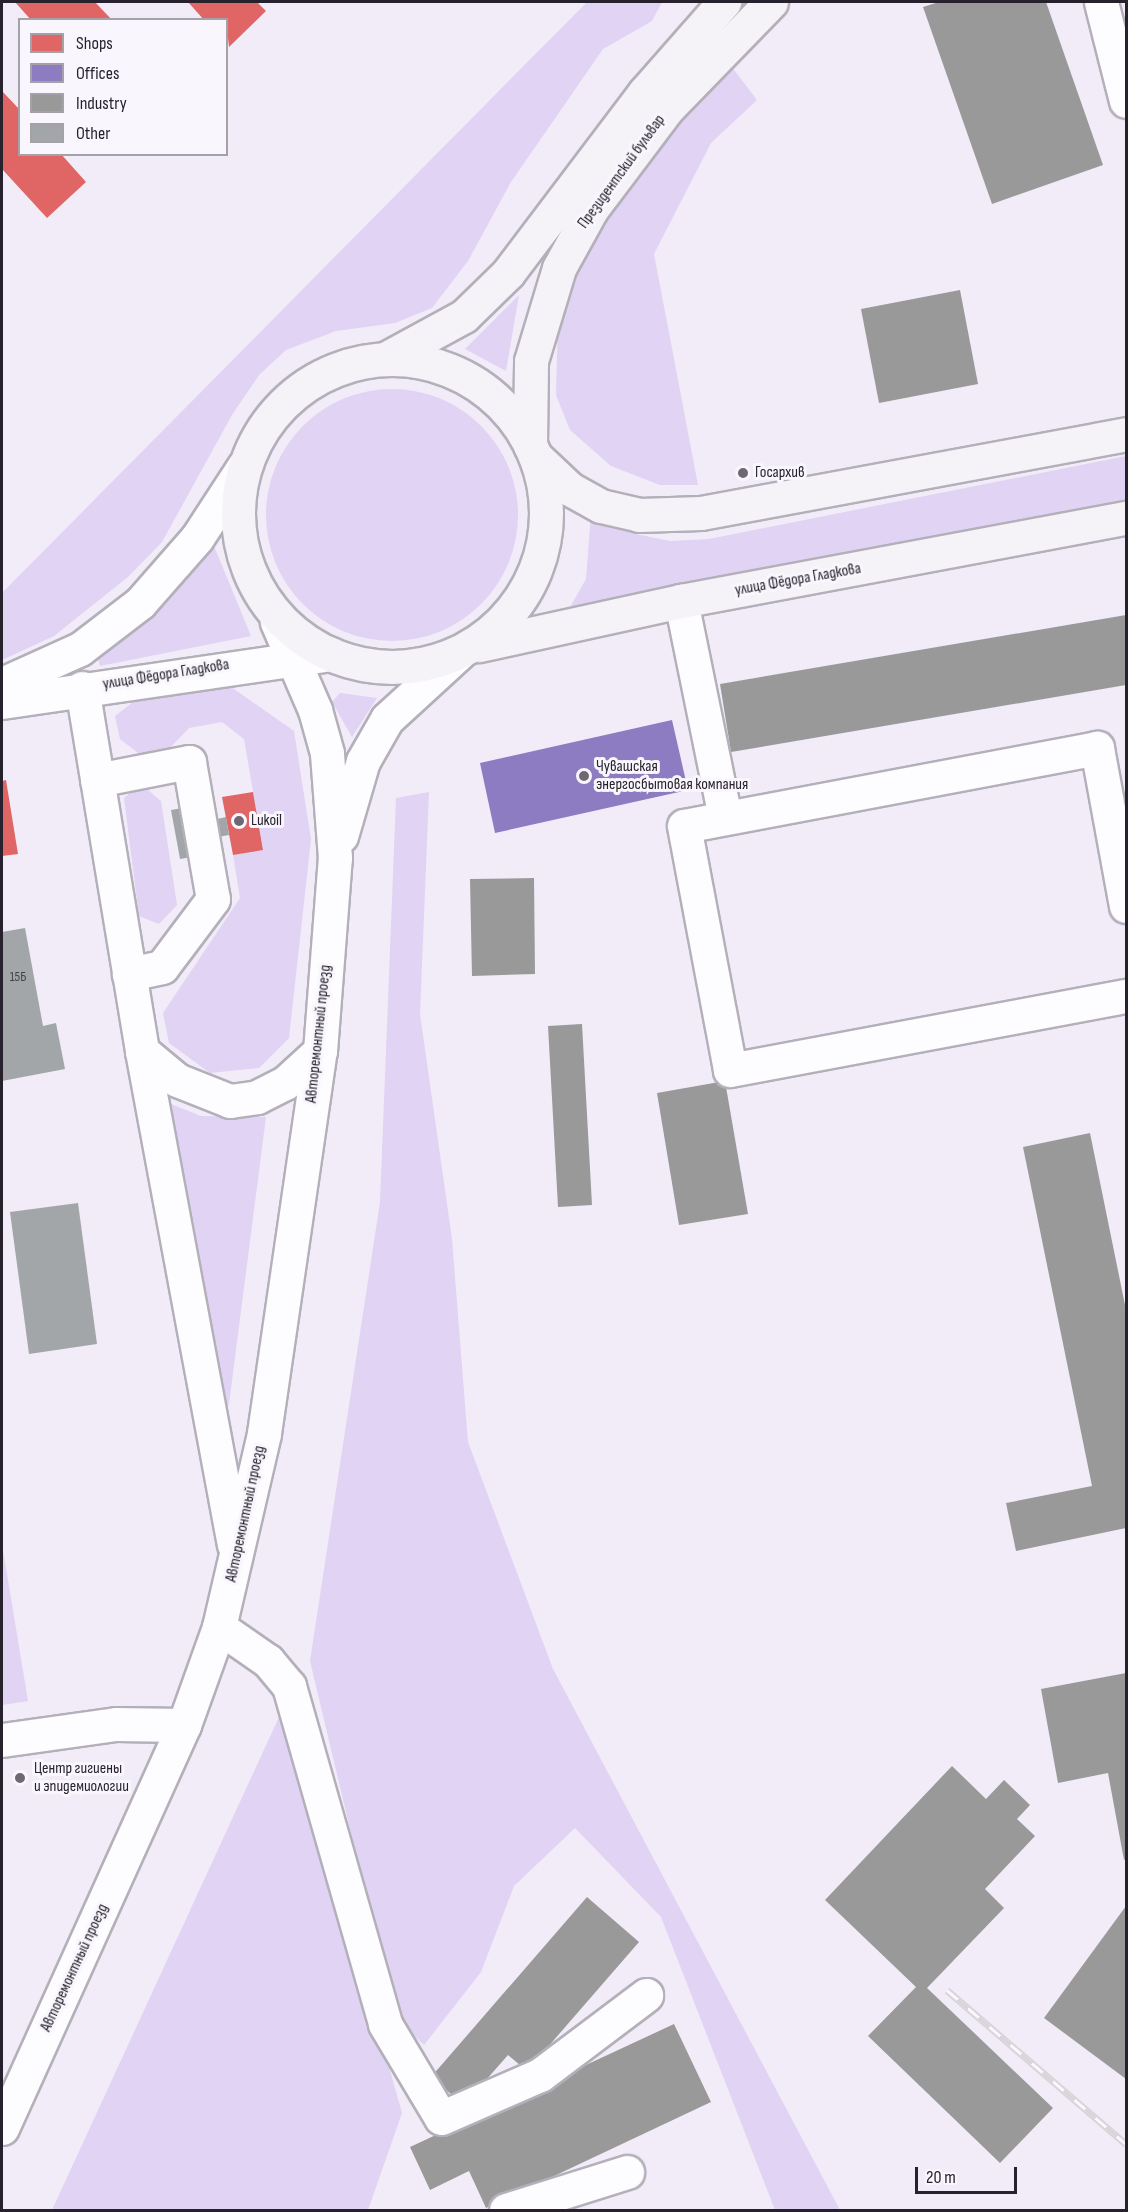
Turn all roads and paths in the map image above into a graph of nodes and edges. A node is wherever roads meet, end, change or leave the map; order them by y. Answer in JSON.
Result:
{"nodes":[{"id":1,"x":724,"y":2,"type":"edge"},
{"id":2,"x":771,"y":2,"type":"edge"},
{"id":3,"x":1101,"y":2,"type":"edge"},
{"id":4,"x":1126,"y":101,"type":"edge"},
{"id":5,"x":383,"y":360,"type":"junction"},
{"id":6,"x":1126,"y":434,"type":"edge"},
{"id":7,"x":532,"y":451,"type":"junction"},
{"id":8,"x":244,"y":466,"type":"junction"},
{"id":9,"x":1126,"y":518,"type":"edge"},
{"id":10,"x":681,"y":601,"type":"junction"},
{"id":11,"x":277,"y":622,"type":"junction"},
{"id":12,"x":465,"y":650,"type":"junction"},
{"id":13,"x":331,"y":654,"type":"junction"},
{"id":14,"x":292,"y":657,"type":"junction"},
{"id":15,"x":2,"y":684,"type":"edge"},
{"id":16,"x":82,"y":688,"type":"junction"},
{"id":17,"x":2,"y":702,"type":"edge"},
{"id":18,"x":97,"y":780,"type":"junction"},
{"id":19,"x":725,"y":818,"type":"junction"},
{"id":20,"x":335,"y":858,"type":"junction"},
{"id":21,"x":1126,"y":906,"type":"edge"},
{"id":22,"x":129,"y":974,"type":"junction"},
{"id":23,"x":1126,"y":996,"type":"edge"},
{"id":24,"x":142,"y":1051,"type":"junction"},
{"id":25,"x":320,"y":1051,"type":"junction"},
{"id":26,"x":237,"y":1562,"type":"junction"},
{"id":27,"x":219,"y":1628,"type":"junction"},
{"id":28,"x":184,"y":1725,"type":"junction"},
{"id":29,"x":2,"y":1740,"type":"edge"},
{"id":30,"x":646,"y":1995,"type":"dead end"},
{"id":31,"x":2,"y":2128,"type":"edge"},
{"id":32,"x":627,"y":2172,"type":"dead end"},
{"id":33,"x":506,"y":2211,"type":"edge"}],
"edges":[{"from":1,"to":5,"type":"main road","name":"Президентский бульвар"},
{"from":2,"to":7,"type":"main road","name":"Президентский бульвар"},
{"from":3,"to":4,"type":"street"},
{"from":5,"to":7,"type":"main road"},
{"from":5,"to":8,"type":"main road"},
{"from":6,"to":7,"type":"main road"},
{"from":7,"to":12,"type":"main road"},
{"from":8,"to":11,"type":"main road"},
{"from":8,"to":15,"type":"street"},
{"from":9,"to":10,"type":"main road","name":"улица Фёдора Гладкова"},
{"from":10,"to":12,"type":"main road","name":"улица Фёдора Гладкова"},
{"from":10,"to":19,"type":"street"},
{"from":11,"to":13,"type":"main road"},
{"from":11,"to":14,"type":"street","name":"Авторемонтный проезд"},
{"from":12,"to":13,"type":"main road","name":"улица Фёдора Гладкова"},
{"from":12,"to":20,"type":"street","name":"Авторемонтный проезд"},
{"from":13,"to":14,"type":"street","name":"улица Фёдора Гладкова"},
{"from":14,"to":16,"type":"street","name":"улица Фёдора Гладкова"},
{"from":14,"to":20,"type":"street","name":"Авторемонтный проезд"},
{"from":16,"to":17,"type":"street","name":"улица Фёдора Гладкова"},
{"from":16,"to":18,"type":"street"},
{"from":18,"to":22,"type":"street"},
{"from":18,"to":22,"type":"street"},
{"from":19,"to":21,"type":"street"},
{"from":19,"to":23,"type":"street"},
{"from":20,"to":25,"type":"street","name":"Авторемонтный проезд"},
{"from":22,"to":24,"type":"street"},
{"from":24,"to":25,"type":"street"},
{"from":24,"to":26,"type":"street"},
{"from":25,"to":26,"type":"street","name":"Авторемонтный проезд"},
{"from":26,"to":27,"type":"street","name":"Авторемонтный проезд"},
{"from":27,"to":28,"type":"street","name":"Авторемонтный проезд"},
{"from":27,"to":30,"type":"street"},
{"from":28,"to":29,"type":"street"},
{"from":28,"to":31,"type":"street","name":"Авторемонтный проезд"},
{"from":32,"to":33,"type":"street"}]}
